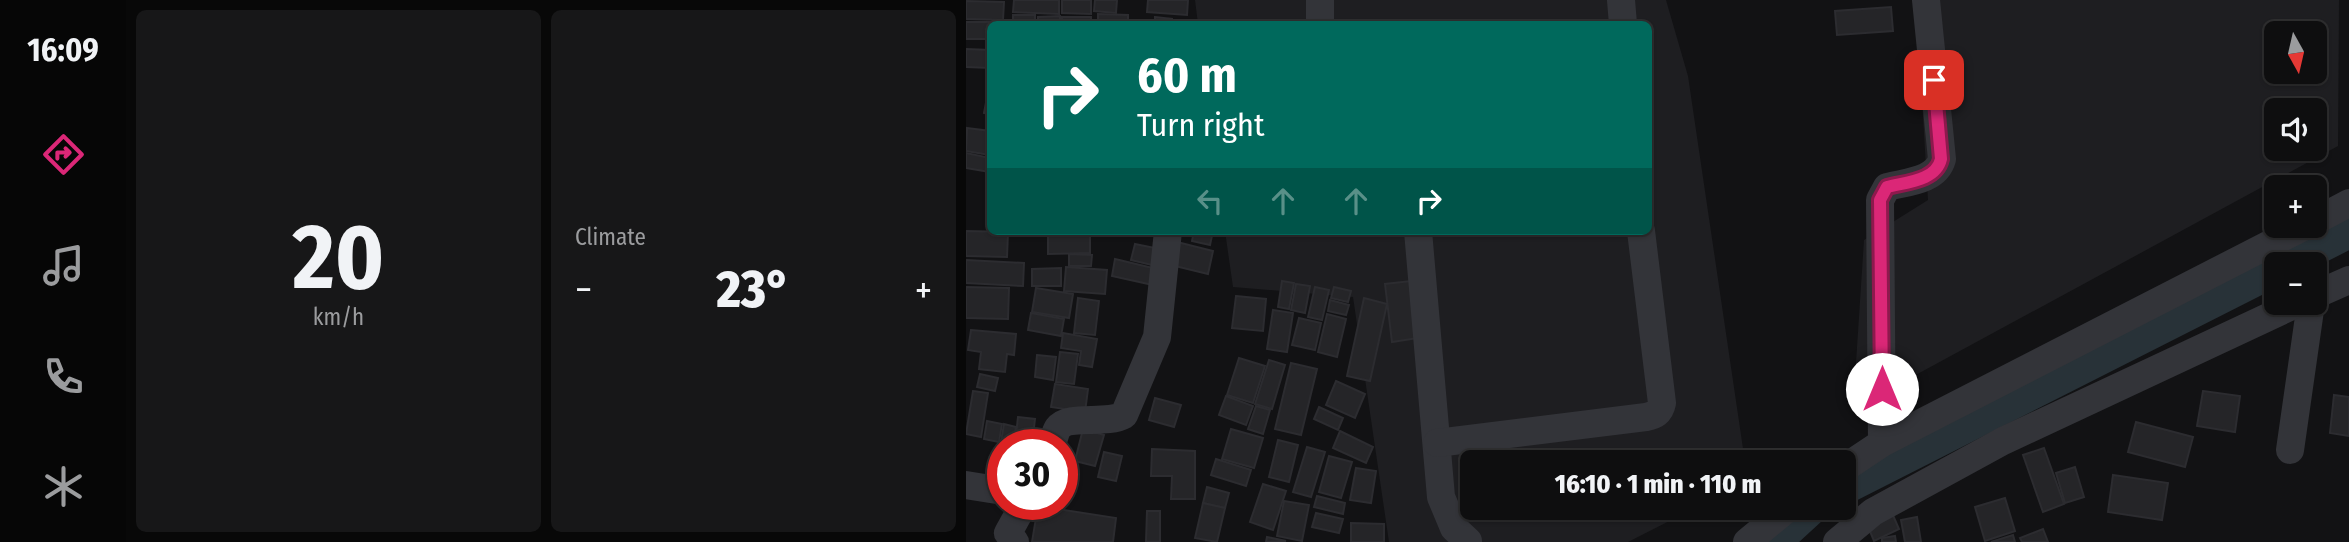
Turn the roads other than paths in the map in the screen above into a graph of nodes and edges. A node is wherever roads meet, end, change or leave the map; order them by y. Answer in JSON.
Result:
{"nodes":[{"id":1,"x":1320,"y":0,"type":"edge"},
{"id":2,"x":1621,"y":0,"type":"edge"},
{"id":3,"x":1926,"y":0,"type":"edge"},
{"id":4,"x":1320,"y":21,"type":"edge"},
{"id":5,"x":1623,"y":21,"type":"edge"},
{"id":6,"x":2349,"y":203,"type":"edge"},
{"id":7,"x":2327,"y":214,"type":"edge"},
{"id":8,"x":1168,"y":235,"type":"edge"},
{"id":9,"x":1418,"y":235,"type":"edge"},
{"id":10,"x":1641,"y":235,"type":"edge"},
{"id":11,"x":2282,"y":238,"type":"edge"},
{"id":12,"x":2349,"y":280,"type":"edge"},
{"id":13,"x":2327,"y":290,"type":"edge"},
{"id":14,"x":2272,"y":315,"type":"edge"},
{"id":15,"x":2309,"y":315,"type":"edge"},
{"id":16,"x":1058,"y":429,"type":"edge"},
{"id":17,"x":1437,"y":443,"type":"junction"},
{"id":18,"x":1882,"y":443,"type":"junction"},
{"id":19,"x":2290,"y":450,"type":"dead end"},
{"id":20,"x":1856,"y":460,"type":"edge"},
{"id":21,"x":966,"y":485,"type":"edge"},
{"id":22,"x":987,"y":488,"type":"edge"},
{"id":23,"x":1015,"y":520,"type":"edge"},
{"id":24,"x":1773,"y":520,"type":"edge"},
{"id":25,"x":1468,"y":541,"type":"edge"},
{"id":26,"x":1015,"y":542,"type":"edge"},
{"id":27,"x":1746,"y":542,"type":"edge"},
{"id":28,"x":1836,"y":542,"type":"edge"}],
"edges":[{"from":1,"to":4,"type":"street"},
{"from":2,"to":5,"type":"street"},
{"from":3,"to":18,"type":"street"},
{"from":6,"to":7,"type":"street"},
{"from":8,"to":16,"type":"street"},
{"from":9,"to":17,"type":"street"},
{"from":10,"to":17,"type":"street"},
{"from":11,"to":18,"type":"street"},
{"from":12,"to":13,"type":"street"},
{"from":14,"to":28,"type":"street"},
{"from":15,"to":19,"type":"street"},
{"from":17,"to":25,"type":"street"},
{"from":18,"to":20,"type":"street"},
{"from":21,"to":22,"type":"street"},
{"from":23,"to":26,"type":"street"},
{"from":24,"to":27,"type":"street"}]}
